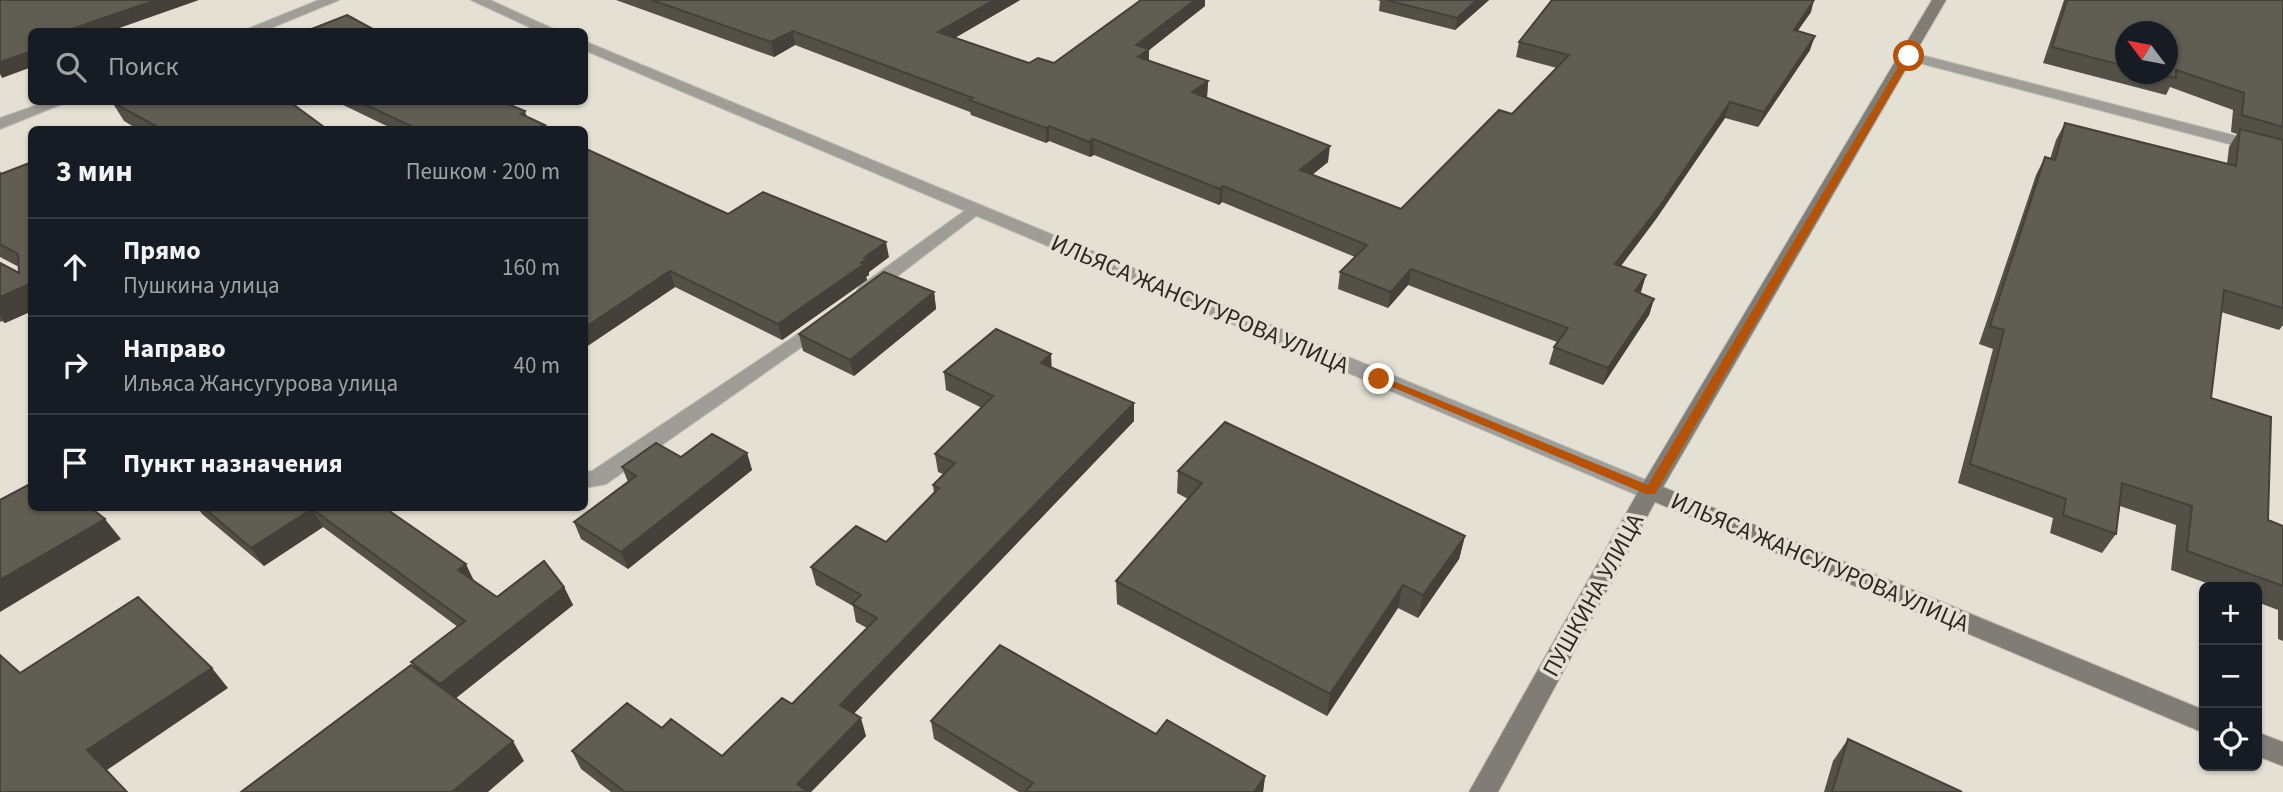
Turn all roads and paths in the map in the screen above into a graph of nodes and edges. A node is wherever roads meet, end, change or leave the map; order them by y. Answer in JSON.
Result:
{"nodes":[{"id":1,"x":332,"y":0,"type":"edge"},
{"id":2,"x":478,"y":0,"type":"edge"},
{"id":3,"x":1939,"y":0,"type":"edge"},
{"id":4,"x":258,"y":28,"type":"edge"},
{"id":5,"x":544,"y":28,"type":"edge"},
{"id":6,"x":588,"y":47,"type":"edge"},
{"id":7,"x":1909,"y":56,"type":"junction"},
{"id":8,"x":51,"y":105,"type":"edge"},
{"id":9,"x":0,"y":124,"type":"edge"},
{"id":10,"x":2283,"y":153,"type":"edge"},
{"id":11,"x":974,"y":209,"type":"junction"},
{"id":12,"x":588,"y":479,"type":"edge"},
{"id":13,"x":1650,"y":491,"type":"junction"},
{"id":14,"x":2199,"y":720,"type":"edge"},
{"id":15,"x":2262,"y":746,"type":"edge"},
{"id":16,"x":2283,"y":754,"type":"edge"},
{"id":17,"x":1483,"y":792,"type":"edge"}],
"edges":[{"from":1,"to":4,"type":"street"},
{"from":2,"to":5,"type":"street"},
{"from":3,"to":7,"type":"street","name":"ПУШКИНА УЛИЦА"},
{"from":6,"to":11,"type":"street","name":"ИЛЬЯСА ЖАНСУГУРОВА УЛИЦА"},
{"from":7,"to":10,"type":"street"},
{"from":7,"to":13,"type":"street","name":"ПУШКИНА УЛИЦА"},
{"from":8,"to":9,"type":"street"},
{"from":11,"to":12,"type":"street"},
{"from":11,"to":13,"type":"street","name":"ИЛЬЯСА ЖАНСУГУРОВА УЛИЦА"},
{"from":13,"to":14,"type":"street","name":"ИЛЬЯСА ЖАНСУГУРОВА УЛИЦА"},
{"from":13,"to":17,"type":"street","name":"ПУШКИНА УЛИЦА"},
{"from":15,"to":16,"type":"street"}]}
